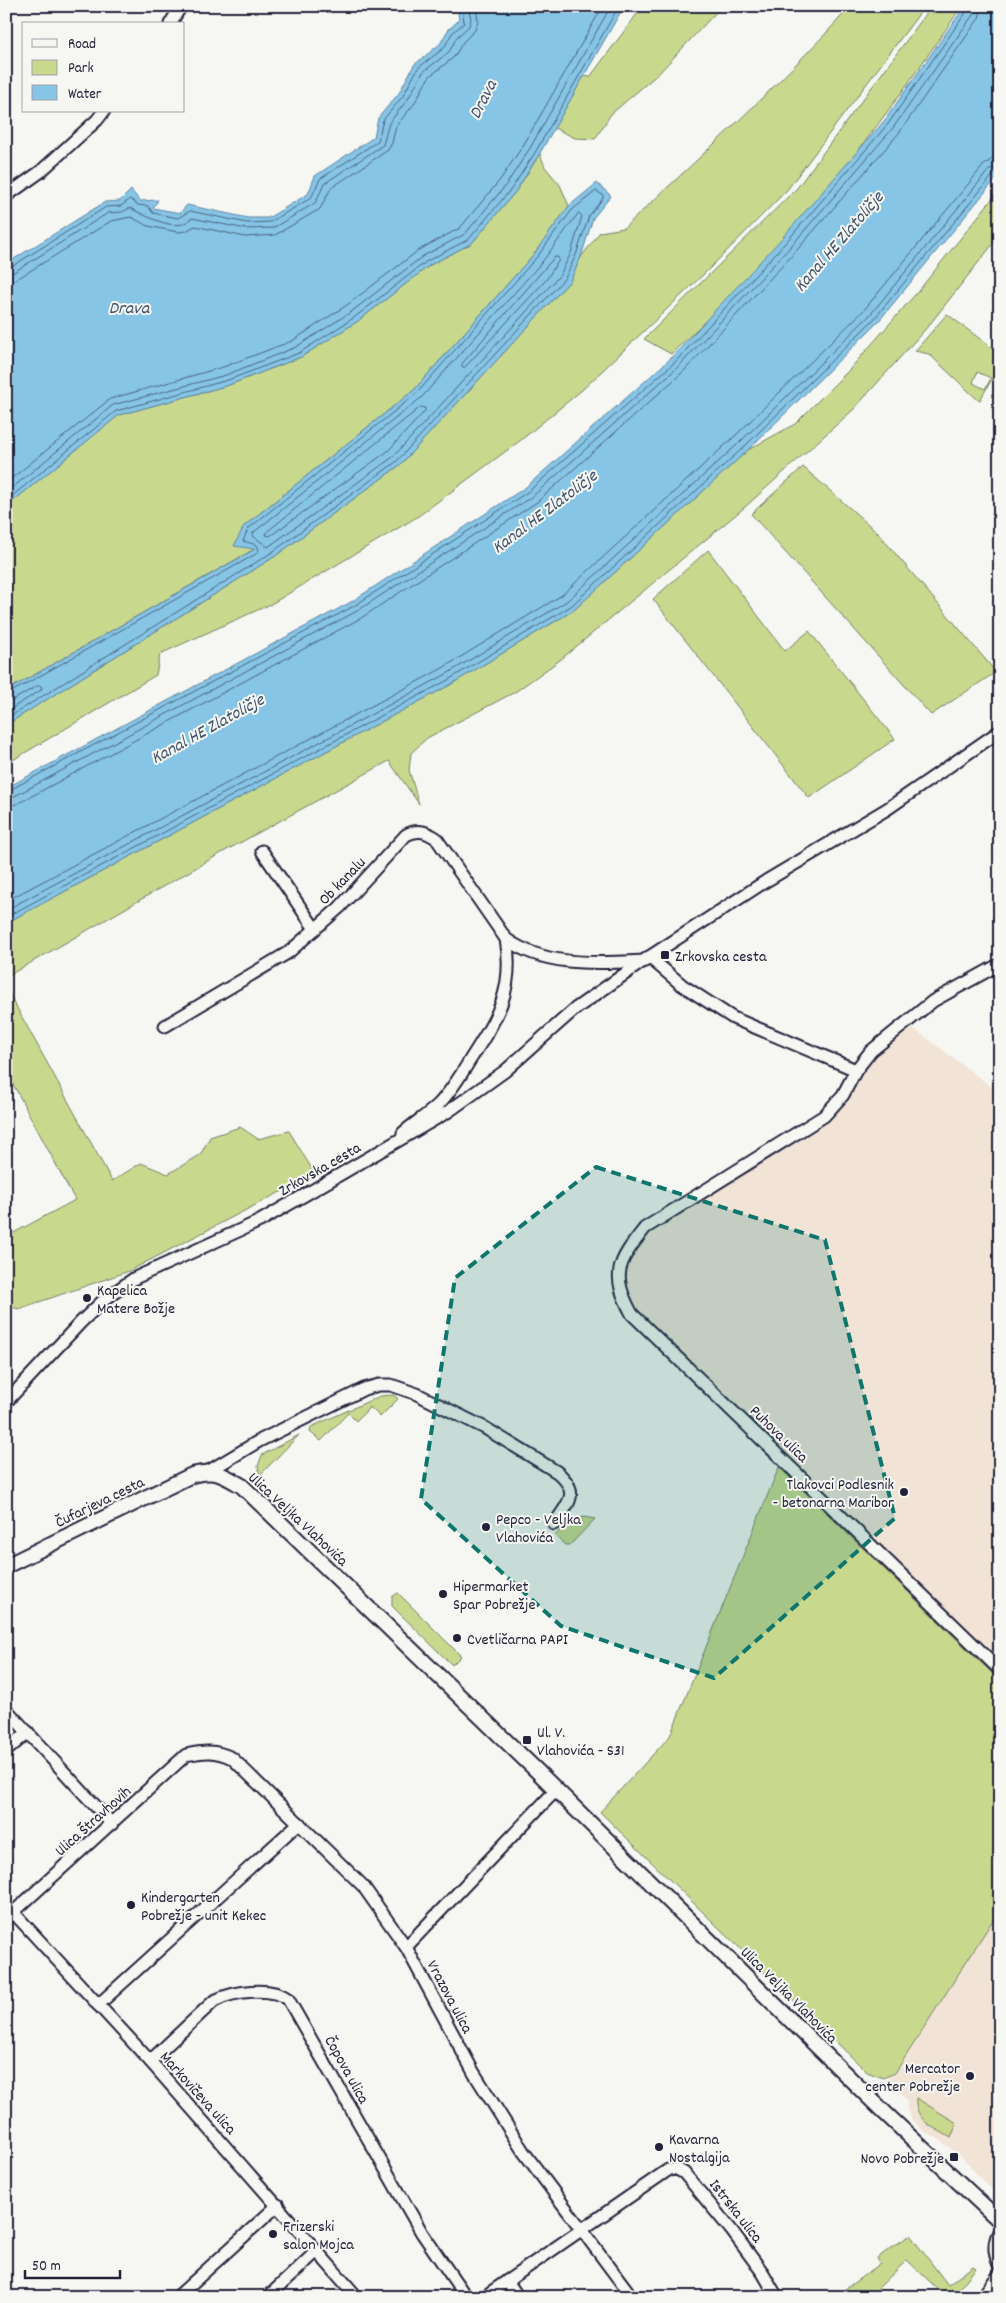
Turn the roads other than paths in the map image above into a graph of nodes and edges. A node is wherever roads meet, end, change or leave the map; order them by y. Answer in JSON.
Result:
{"nodes":[{"id":1,"x":181,"y":6,"type":"edge"},
{"id":2,"x":171,"y":22,"type":"edge"},
{"id":3,"x":103,"y":112,"type":"edge"},
{"id":4,"x":6,"y":196,"type":"edge"},
{"id":5,"x":1000,"y":731,"type":"edge"},
{"id":6,"x":262,"y":851,"type":"dead end"},
{"id":7,"x":314,"y":929,"type":"junction"},
{"id":8,"x":506,"y":939,"type":"junction"},
{"id":9,"x":647,"y":959,"type":"junction"},
{"id":10,"x":1000,"y":964,"type":"edge"},
{"id":11,"x":165,"y":1026,"type":"dead end"},
{"id":12,"x":856,"y":1070,"type":"junction"},
{"id":13,"x":383,"y":1151,"type":"junction"},
{"id":14,"x":6,"y":1402,"type":"edge"},
{"id":15,"x":209,"y":1471,"type":"junction"},
{"id":16,"x":554,"y":1524,"type":"dead end"},
{"id":17,"x":6,"y":1566,"type":"edge"},
{"id":18,"x":1000,"y":1670,"type":"edge"},
{"id":19,"x":6,"y":1709,"type":"edge"},
{"id":20,"x":28,"y":1732,"type":"junction"},
{"id":21,"x":6,"y":1751,"type":"edge"},
{"id":22,"x":203,"y":1751,"type":"joint"},
{"id":23,"x":556,"y":1790,"type":"junction"},
{"id":24,"x":112,"y":1824,"type":"junction"},
{"id":25,"x":299,"y":1824,"type":"junction"},
{"id":26,"x":10,"y":1916,"type":"edge"},
{"id":27,"x":406,"y":1947,"type":"junction"},
{"id":28,"x":98,"y":2005,"type":"junction"},
{"id":29,"x":150,"y":2061,"type":"junction"},
{"id":30,"x":278,"y":2205,"type":"junction"},
{"id":31,"x":1000,"y":2221,"type":"edge"},
{"id":32,"x":582,"y":2228,"type":"junction"},
{"id":33,"x":1000,"y":2233,"type":"edge"},
{"id":34,"x":317,"y":2252,"type":"junction"},
{"id":35,"x":1000,"y":2263,"type":"edge"},
{"id":36,"x":1000,"y":2276,"type":"edge"},
{"id":37,"x":507,"y":2281,"type":"junction"},
{"id":38,"x":775,"y":2296,"type":"edge"},
{"id":39,"x":177,"y":2297,"type":"edge"},
{"id":40,"x":268,"y":2297,"type":"edge"},
{"id":41,"x":357,"y":2297,"type":"edge"},
{"id":42,"x":466,"y":2297,"type":"edge"},
{"id":43,"x":484,"y":2297,"type":"edge"},
{"id":44,"x":518,"y":2297,"type":"edge"},
{"id":45,"x":632,"y":2297,"type":"edge"},
{"id":46,"x":984,"y":2297,"type":"edge"}],
"edges":[{"from":1,"to":2,"type":"street"},
{"from":3,"to":4,"type":"street"},
{"from":5,"to":9,"type":"street","name":"Zrkovska cesta"},
{"from":6,"to":7,"type":"street"},
{"from":7,"to":8,"type":"street","name":"Ob kanalu"},
{"from":7,"to":11,"type":"street","name":"Ob kanalu"},
{"from":8,"to":9,"type":"street","name":"Ob kanalu"},
{"from":8,"to":13,"type":"street","name":"Ob kanalu"},
{"from":9,"to":12,"type":"street"},
{"from":9,"to":13,"type":"street","name":"Zrkovska cesta"},
{"from":10,"to":12,"type":"street"},
{"from":12,"to":18,"type":"street","name":"Puhova ulica"},
{"from":13,"to":14,"type":"street","name":"Zrkovska cesta"},
{"from":15,"to":16,"type":"street","name":"Ulica Veljka Vlahovića"},
{"from":15,"to":17,"type":"street","name":"Čufarjeva cesta"},
{"from":15,"to":23,"type":"street","name":"Ulica Veljka Vlahovića"},
{"from":19,"to":20,"type":"street"},
{"from":20,"to":21,"type":"street"},
{"from":20,"to":24,"type":"street"},
{"from":22,"to":24,"type":"street","name":"Ulica Štravhovih"},
{"from":22,"to":25,"type":"street","name":"Vrazova ulica"},
{"from":23,"to":27,"type":"street"},
{"from":23,"to":31,"type":"street","name":"Ulica Veljka Vlahovića"},
{"from":24,"to":26,"type":"street","name":"Ulica Štravhovih"},
{"from":25,"to":27,"type":"street","name":"Vrazova ulica"},
{"from":25,"to":28,"type":"street"},
{"from":26,"to":28,"type":"street","name":"Markovičeva ulica"},
{"from":27,"to":32,"type":"street","name":"Vrazova ulica"},
{"from":28,"to":29,"type":"street","name":"Markovičeva ulica"},
{"from":29,"to":30,"type":"street","name":"Markovičeva ulica"},
{"from":29,"to":42,"type":"street","name":"Čopova ulica"},
{"from":30,"to":34,"type":"street","name":"Markovičeva ulica"},
{"from":30,"to":39,"type":"street"},
{"from":32,"to":37,"type":"street"},
{"from":32,"to":38,"type":"street","name":"Istrska ulica"},
{"from":32,"to":45,"type":"street","name":"Vrazova ulica"},
{"from":33,"to":35,"type":"street"},
{"from":34,"to":40,"type":"street"},
{"from":34,"to":41,"type":"street","name":"Markovičeva ulica"},
{"from":36,"to":46,"type":"street"},
{"from":37,"to":43,"type":"street"},
{"from":37,"to":44,"type":"street"}]}
